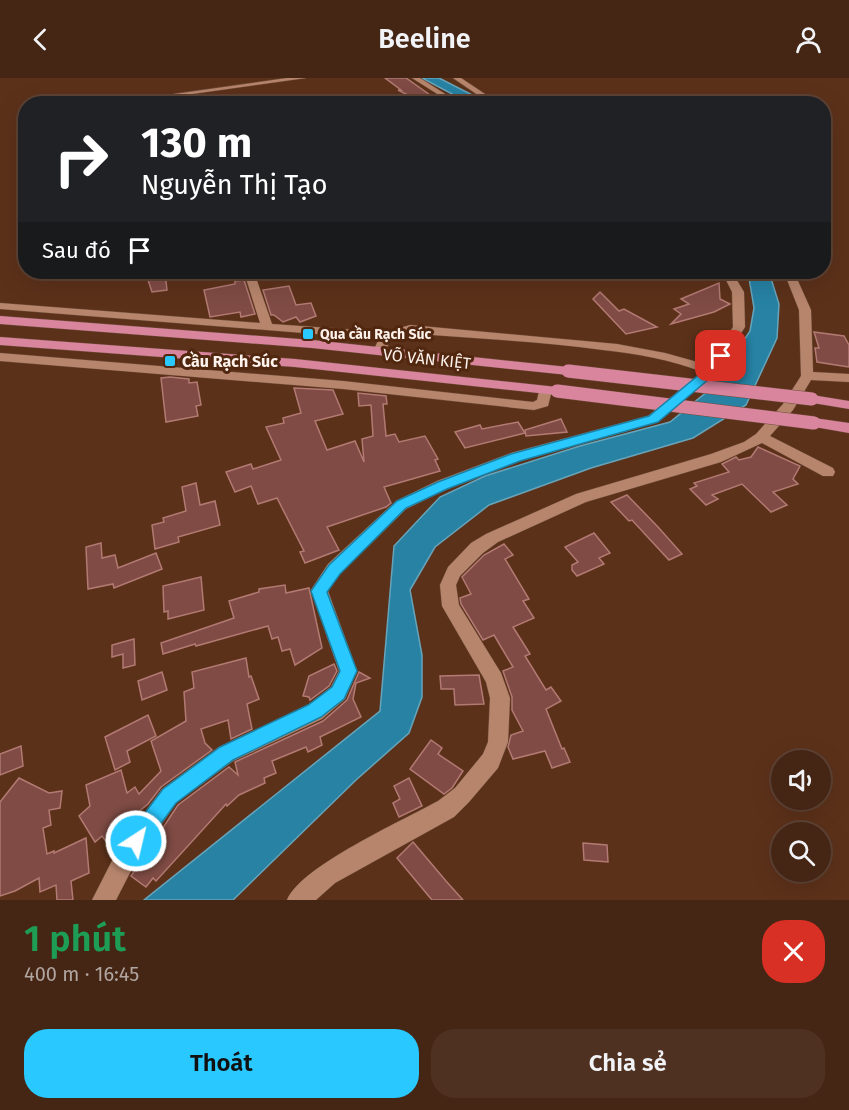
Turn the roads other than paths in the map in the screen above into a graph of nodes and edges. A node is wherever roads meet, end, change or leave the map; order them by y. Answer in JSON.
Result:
{"nodes":[{"id":1,"x":303,"y":78,"type":"edge"},
{"id":2,"x":415,"y":78,"type":"edge"},
{"id":3,"x":456,"y":78,"type":"edge"},
{"id":4,"x":178,"y":94,"type":"dead end"},
{"id":5,"x":446,"y":96,"type":"edge"},
{"id":6,"x":484,"y":96,"type":"edge"},
{"id":7,"x":251,"y":279,"type":"edge"},
{"id":8,"x":731,"y":279,"type":"edge"},
{"id":9,"x":792,"y":279,"type":"edge"},
{"id":10,"x":0,"y":306,"type":"edge"},
{"id":11,"x":0,"y":320,"type":"edge"},
{"id":12,"x":267,"y":326,"type":"junction"},
{"id":13,"x":387,"y":336,"type":"junction"},
{"id":14,"x":0,"y":341,"type":"edge"},
{"id":15,"x":379,"y":351,"type":"junction"},
{"id":16,"x":0,"y":357,"type":"edge"},
{"id":17,"x":711,"y":371,"type":"junction"},
{"id":18,"x":807,"y":376,"type":"junction"},
{"id":19,"x":849,"y":378,"type":"edge"},
{"id":20,"x":551,"y":390,"type":"junction"},
{"id":21,"x":849,"y":405,"type":"edge"},
{"id":22,"x":849,"y":428,"type":"edge"},
{"id":23,"x":761,"y":437,"type":"junction"},
{"id":24,"x":828,"y":472,"type":"dead end"},
{"id":25,"x":104,"y":900,"type":"edge"},
{"id":26,"x":299,"y":900,"type":"edge"}],
"edges":[{"from":1,"to":4,"type":"street"},
{"from":2,"to":5,"type":"street"},
{"from":3,"to":6,"type":"street"},
{"from":7,"to":12,"type":"street"},
{"from":8,"to":17,"type":"street"},
{"from":9,"to":18,"type":"street"},
{"from":10,"to":12,"type":"street"},
{"from":11,"to":15,"type":"main road","name":"VÕ VĂN KIỆT"},
{"from":12,"to":13,"type":"street"},
{"from":13,"to":15,"type":"street"},
{"from":13,"to":17,"type":"street"},
{"from":14,"to":20,"type":"main road","name":"VÕ VĂN KIỆT"},
{"from":15,"to":21,"type":"main road","name":"VÕ VĂN KIỆT","bridge":true},
{"from":16,"to":20,"type":"street"},
{"from":17,"to":25,"type":"street"},
{"from":18,"to":19,"type":"street"},
{"from":18,"to":23,"type":"street"},
{"from":20,"to":22,"type":"main road","name":"VÕ VĂN KIỆT","bridge":true},
{"from":23,"to":24,"type":"street"},
{"from":23,"to":26,"type":"street"}]}
